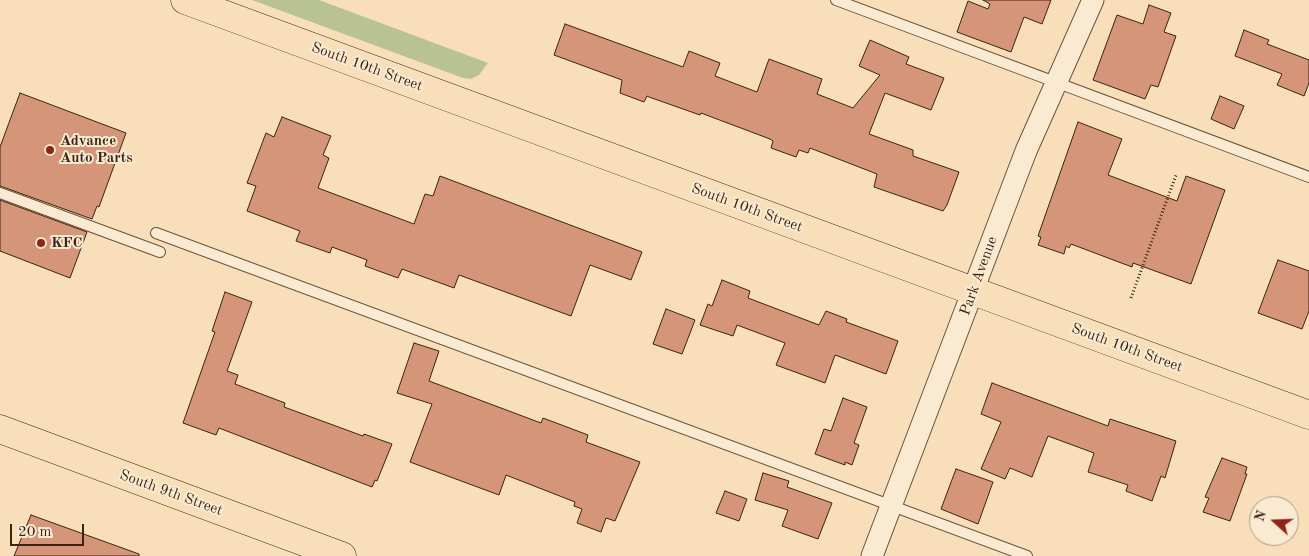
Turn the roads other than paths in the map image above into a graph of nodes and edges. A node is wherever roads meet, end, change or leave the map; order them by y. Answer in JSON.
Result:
{"nodes":[{"id":1,"x":185,"y":0,"type":"edge"},
{"id":2,"x":836,"y":0,"type":"edge"},
{"id":3,"x":1093,"y":0,"type":"edge"},
{"id":4,"x":1057,"y":84,"type":"junction"},
{"id":5,"x":1309,"y":177,"type":"edge"},
{"id":6,"x":0,"y":193,"type":"edge"},
{"id":7,"x":156,"y":234,"type":"dead end"},
{"id":8,"x":160,"y":252,"type":"dead end"},
{"id":9,"x":974,"y":291,"type":"junction"},
{"id":10,"x":1309,"y":414,"type":"edge"},
{"id":11,"x":0,"y":429,"type":"edge"},
{"id":12,"x":891,"y":504,"type":"junction"},
{"id":13,"x":342,"y":556,"type":"edge"},
{"id":14,"x":872,"y":556,"type":"edge"},
{"id":15,"x":1027,"y":556,"type":"edge"}],
"edges":[{"from":1,"to":9,"type":"main road","name":"South 10th Street"},
{"from":2,"to":4,"type":"lane"},
{"from":3,"to":4,"type":"street","name":"Park Avenue"},
{"from":4,"to":5,"type":"lane"},
{"from":4,"to":9,"type":"street","name":"Park Avenue"},
{"from":6,"to":8,"type":"lane"},
{"from":7,"to":12,"type":"lane"},
{"from":9,"to":10,"type":"main road","name":"South 10th Street"},
{"from":9,"to":12,"type":"street","name":"Park Avenue"},
{"from":11,"to":13,"type":"main road","name":"South 9th Street"},
{"from":12,"to":14,"type":"street","name":"Park Avenue"},
{"from":12,"to":15,"type":"lane"}]}
